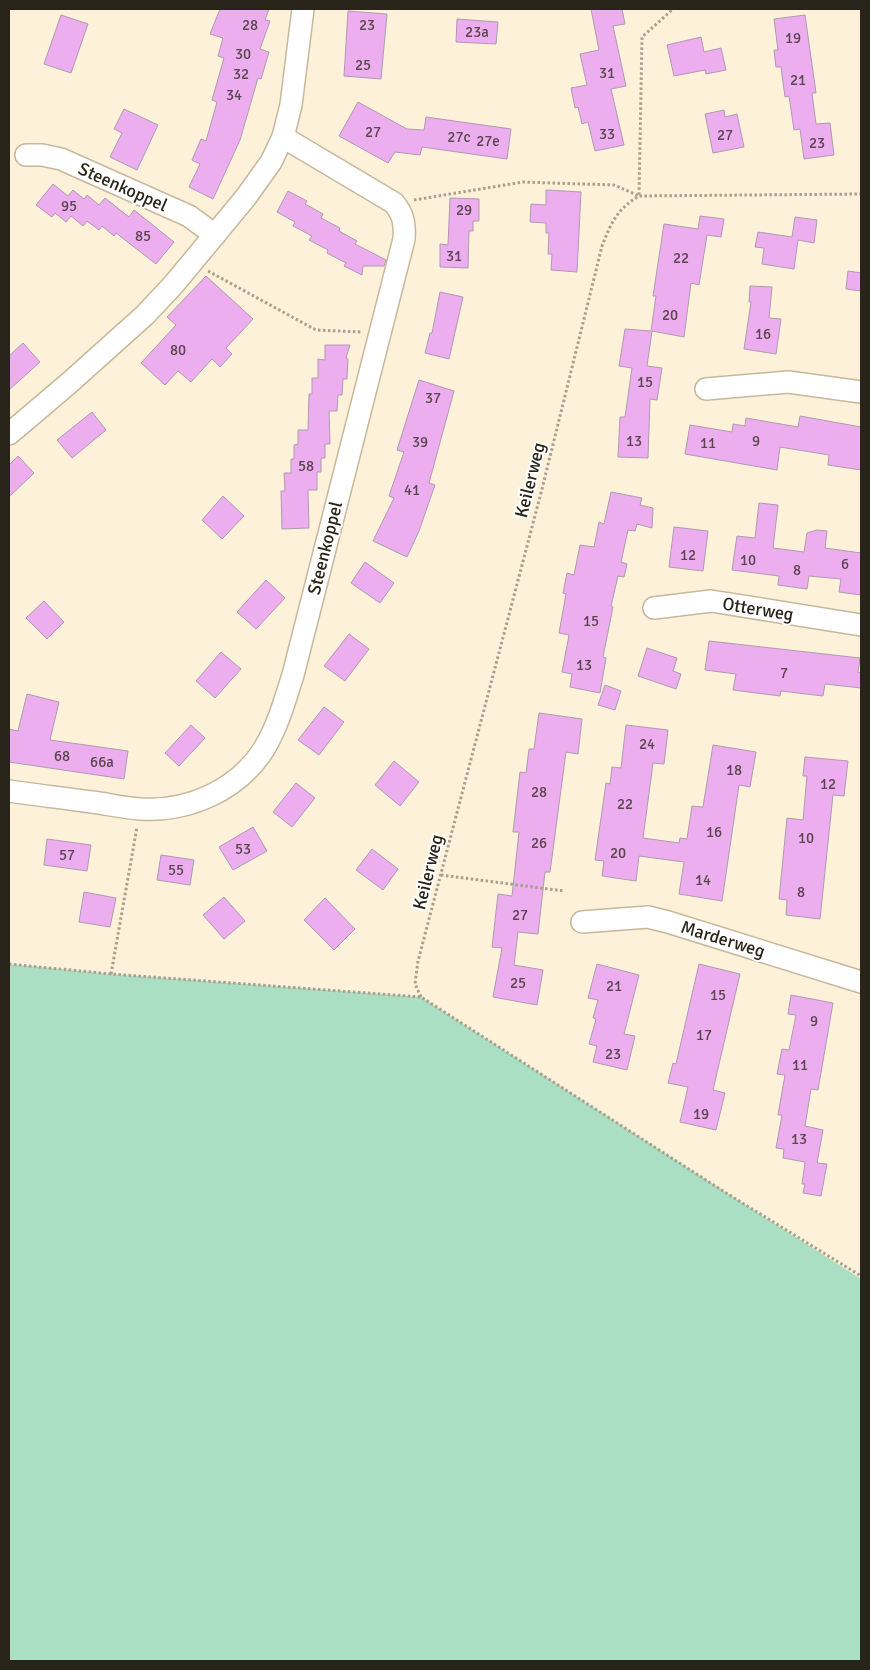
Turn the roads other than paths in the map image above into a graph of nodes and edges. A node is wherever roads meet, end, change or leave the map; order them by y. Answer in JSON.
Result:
{"nodes":[{"id":1,"x":303,"y":9,"type":"edge"},
{"id":2,"x":283,"y":137,"type":"junction"},
{"id":3,"x":26,"y":155,"type":"dead end"},
{"id":4,"x":215,"y":234,"type":"junction"},
{"id":5,"x":706,"y":389,"type":"dead end"},
{"id":6,"x":861,"y":392,"type":"edge"},
{"id":7,"x":9,"y":434,"type":"edge"},
{"id":8,"x":654,"y":608,"type":"dead end"},
{"id":9,"x":861,"y":626,"type":"edge"},
{"id":10,"x":9,"y":791,"type":"edge"},
{"id":11,"x":582,"y":922,"type":"dead end"},
{"id":12,"x":861,"y":982,"type":"edge"}],
"edges":[{"from":1,"to":2,"type":"street"},
{"from":2,"to":4,"type":"street"},
{"from":2,"to":10,"type":"street","name":"Steenkoppel"},
{"from":3,"to":4,"type":"street","name":"Steenkoppel"},
{"from":4,"to":7,"type":"street"},
{"from":5,"to":6,"type":"street"},
{"from":8,"to":9,"type":"street","name":"Otterweg"},
{"from":11,"to":12,"type":"street","name":"Marderweg"}]}
